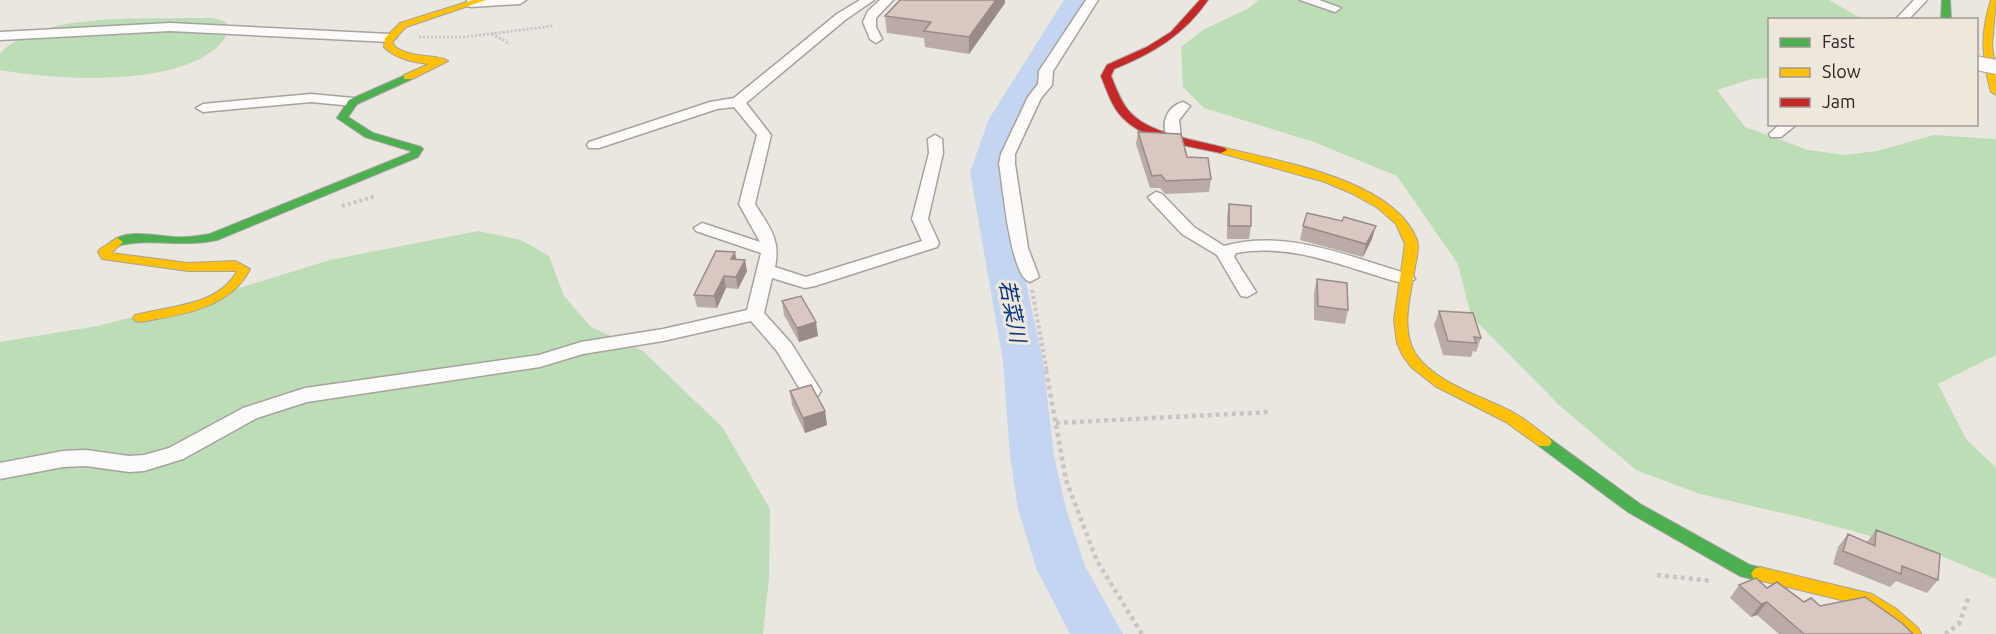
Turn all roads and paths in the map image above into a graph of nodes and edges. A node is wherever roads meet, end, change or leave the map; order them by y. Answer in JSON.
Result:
{"nodes":[{"id":1,"x":520,"y":0,"type":"edge"},
{"id":2,"x":868,"y":0,"type":"edge"},
{"id":3,"x":888,"y":0,"type":"edge"},
{"id":4,"x":1092,"y":0,"type":"edge"},
{"id":5,"x":1204,"y":0,"type":"edge"},
{"id":6,"x":1306,"y":0,"type":"edge"},
{"id":7,"x":1921,"y":0,"type":"edge"},
{"id":8,"x":1946,"y":0,"type":"edge"},
{"id":9,"x":1995,"y":0,"type":"edge"},
{"id":10,"x":476,"y":2,"type":"edge"},
{"id":11,"x":1335,"y":8,"type":"dead end"},
{"id":12,"x":1903,"y":18,"type":"edge"},
{"id":13,"x":1946,"y":18,"type":"edge"},
{"id":14,"x":553,"y":26,"type":"dead end"},
{"id":15,"x":492,"y":34,"type":"junction"},
{"id":16,"x":0,"y":36,"type":"edge"},
{"id":17,"x":390,"y":38,"type":"junction"},
{"id":18,"x":876,"y":39,"type":"dead end"},
{"id":19,"x":510,"y":44,"type":"dead end"},
{"id":20,"x":1978,"y":63,"type":"edge"},
{"id":21,"x":1996,"y":67,"type":"edge"},
{"id":22,"x":1996,"y":92,"type":"edge"},
{"id":23,"x":353,"y":102,"type":"junction"},
{"id":24,"x":738,"y":102,"type":"junction"},
{"id":25,"x":1183,"y":106,"type":"dead end"},
{"id":26,"x":203,"y":108,"type":"dead end"},
{"id":27,"x":1787,"y":126,"type":"edge"},
{"id":28,"x":1776,"y":134,"type":"dead end"},
{"id":29,"x":1174,"y":138,"type":"junction"},
{"id":30,"x":935,"y":139,"type":"dead end"},
{"id":31,"x":594,"y":145,"type":"dead end"},
{"id":32,"x":1156,"y":197,"type":"dead end"},
{"id":33,"x":702,"y":228,"type":"dead end"},
{"id":34,"x":769,"y":250,"type":"junction"},
{"id":35,"x":1228,"y":253,"type":"junction"},
{"id":36,"x":766,"y":270,"type":"junction"},
{"id":37,"x":1030,"y":277,"type":"joint"},
{"id":38,"x":1406,"y":279,"type":"junction"},
{"id":39,"x":1247,"y":292,"type":"dead end"},
{"id":40,"x":755,"y":314,"type":"junction"},
{"id":41,"x":140,"y":318,"type":"dead end"},
{"id":42,"x":811,"y":391,"type":"edge"},
{"id":43,"x":1270,"y":412,"type":"dead end"},
{"id":44,"x":1056,"y":423,"type":"junction"},
{"id":45,"x":0,"y":471,"type":"edge"},
{"id":46,"x":1969,"y":596,"type":"dead end"},
{"id":47,"x":1142,"y":634,"type":"edge"},
{"id":48,"x":1912,"y":634,"type":"edge"},
{"id":49,"x":1945,"y":634,"type":"edge"}],
"edges":[{"from":1,"to":10,"type":"street"},
{"from":2,"to":24,"type":"street"},
{"from":3,"to":18,"type":"street"},
{"from":4,"to":37,"type":"street"},
{"from":5,"to":29,"type":"main road"},
{"from":6,"to":11,"type":"street"},
{"from":7,"to":12,"type":"street"},
{"from":8,"to":13,"type":"main road"},
{"from":9,"to":22,"type":"main road"},
{"from":10,"to":17,"type":"main road"},
{"from":14,"to":15,"type":"path"},
{"from":15,"to":17,"type":"path"},
{"from":15,"to":19,"type":"path"},
{"from":16,"to":17,"type":"street"},
{"from":17,"to":23,"type":"main road"},
{"from":20,"to":21,"type":"street","bridge":true},
{"from":23,"to":26,"type":"street"},
{"from":23,"to":41,"type":"main road"},
{"from":24,"to":31,"type":"street"},
{"from":24,"to":34,"type":"street"},
{"from":25,"to":29,"type":"street"},
{"from":27,"to":28,"type":"street"},
{"from":29,"to":38,"type":"main road"},
{"from":30,"to":36,"type":"street"},
{"from":32,"to":35,"type":"street"},
{"from":33,"to":34,"type":"street"},
{"from":34,"to":36,"type":"street"},
{"from":35,"to":38,"type":"street"},
{"from":35,"to":39,"type":"street"},
{"from":36,"to":40,"type":"street"},
{"from":37,"to":44,"type":"path"},
{"from":38,"to":48,"type":"main road"},
{"from":40,"to":42,"type":"street"},
{"from":40,"to":45,"type":"street"},
{"from":43,"to":44,"type":"path"},
{"from":44,"to":47,"type":"path"},
{"from":46,"to":49,"type":"path"}]}
